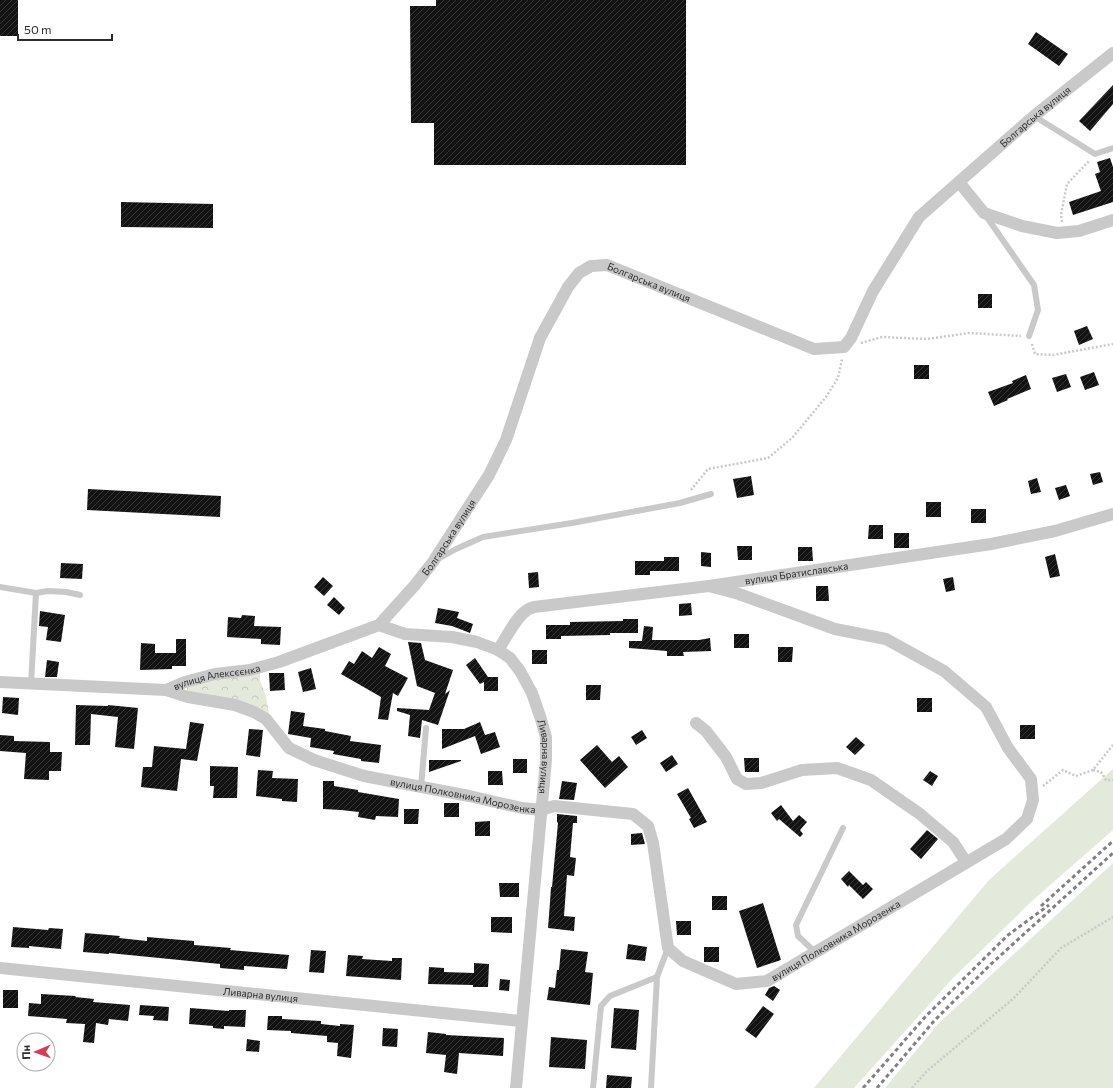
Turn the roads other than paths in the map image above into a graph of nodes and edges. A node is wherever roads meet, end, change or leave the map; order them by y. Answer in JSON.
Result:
{"nodes":[{"id":1,"x":1113,"y":53,"type":"edge"},
{"id":2,"x":1034,"y":116,"type":"junction"},
{"id":3,"x":1113,"y":148,"type":"edge"},
{"id":4,"x":959,"y":182,"type":"junction"},
{"id":5,"x":984,"y":213,"type":"junction"},
{"id":6,"x":1113,"y":220,"type":"edge"},
{"id":7,"x":1029,"y":336,"type":"road end"},
{"id":8,"x":710,"y":494,"type":"dead end"},
{"id":9,"x":1113,"y":514,"type":"edge"},
{"id":10,"x":433,"y":562,"type":"junction"},
{"id":11,"x":709,"y":586,"type":"junction"},
{"id":12,"x":0,"y":587,"type":"edge"},
{"id":13,"x":36,"y":593,"type":"junction"},
{"id":14,"x":80,"y":594,"type":"dead end"},
{"id":15,"x":379,"y":625,"type":"junction"},
{"id":16,"x":498,"y":650,"type":"junction"},
{"id":17,"x":0,"y":682,"type":"edge"},
{"id":18,"x":31,"y":684,"type":"junction"},
{"id":19,"x":166,"y":690,"type":"junction"},
{"id":20,"x":696,"y":723,"type":"dead end"},
{"id":21,"x":426,"y":728,"type":"dead end"},
{"id":22,"x":421,"y":787,"type":"junction"},
{"id":23,"x":541,"y":810,"type":"junction"},
{"id":24,"x":843,"y":828,"type":"dead end"},
{"id":25,"x":966,"y":862,"type":"junction"},
{"id":26,"x":668,"y":948,"type":"junction"},
{"id":27,"x":815,"y":952,"type":"junction"},
{"id":28,"x":0,"y":968,"type":"edge"},
{"id":29,"x":657,"y":977,"type":"junction"},
{"id":30,"x":521,"y":1021,"type":"junction"},
{"id":31,"x":516,"y":1088,"type":"edge"},
{"id":32,"x":593,"y":1088,"type":"edge"},
{"id":33,"x":651,"y":1088,"type":"edge"}],
"edges":[{"from":1,"to":2,"type":"street","name":"Болгарська вулиця"},
{"from":2,"to":3,"type":"lane"},
{"from":2,"to":4,"type":"street","name":"Болгарська вулиця"},
{"from":4,"to":5,"type":"street"},
{"from":4,"to":10,"type":"street","name":"Болгарська вулиця"},
{"from":5,"to":6,"type":"street"},
{"from":5,"to":7,"type":"lane"},
{"from":8,"to":10,"type":"lane"},
{"from":9,"to":11,"type":"street","name":"вулиця Братиславська"},
{"from":10,"to":15,"type":"street","name":"Болгарська вулиця"},
{"from":11,"to":16,"type":"street","name":"вулиця Братиславська"},
{"from":11,"to":25,"type":"street","name":"вулиця Полковника Морозенка"},
{"from":12,"to":13,"type":"lane"},
{"from":13,"to":14,"type":"lane"},
{"from":13,"to":18,"type":"lane"},
{"from":15,"to":16,"type":"street","name":"Ливарна вулиця"},
{"from":15,"to":19,"type":"street","name":"вулиця Алексєєнка"},
{"from":16,"to":23,"type":"street","name":"Ливарна вулиця"},
{"from":17,"to":18,"type":"street","name":"вулиця Алексєєнка"},
{"from":18,"to":19,"type":"street","name":"вулиця Алексєєнка"},
{"from":19,"to":22,"type":"street","name":"вулиця Полковника Морозенка"},
{"from":20,"to":25,"type":"street"},
{"from":21,"to":22,"type":"lane"},
{"from":22,"to":23,"type":"street","name":"вулиця Полковника Морозенка"},
{"from":23,"to":26,"type":"street","name":"вулиця Полковника Морозенка"},
{"from":23,"to":30,"type":"street","name":"Ливарна вулиця"},
{"from":24,"to":27,"type":"lane"},
{"from":25,"to":27,"type":"street","name":"вулиця Полковника Морозенка"},
{"from":26,"to":27,"type":"street","name":"вулиця Полковника Морозенка"},
{"from":26,"to":29,"type":"lane"},
{"from":28,"to":30,"type":"street","name":"Ливарна вулиця"},
{"from":29,"to":32,"type":"lane"},
{"from":29,"to":33,"type":"lane"},
{"from":30,"to":31,"type":"street","name":"Ливарна вулиця"}]}
